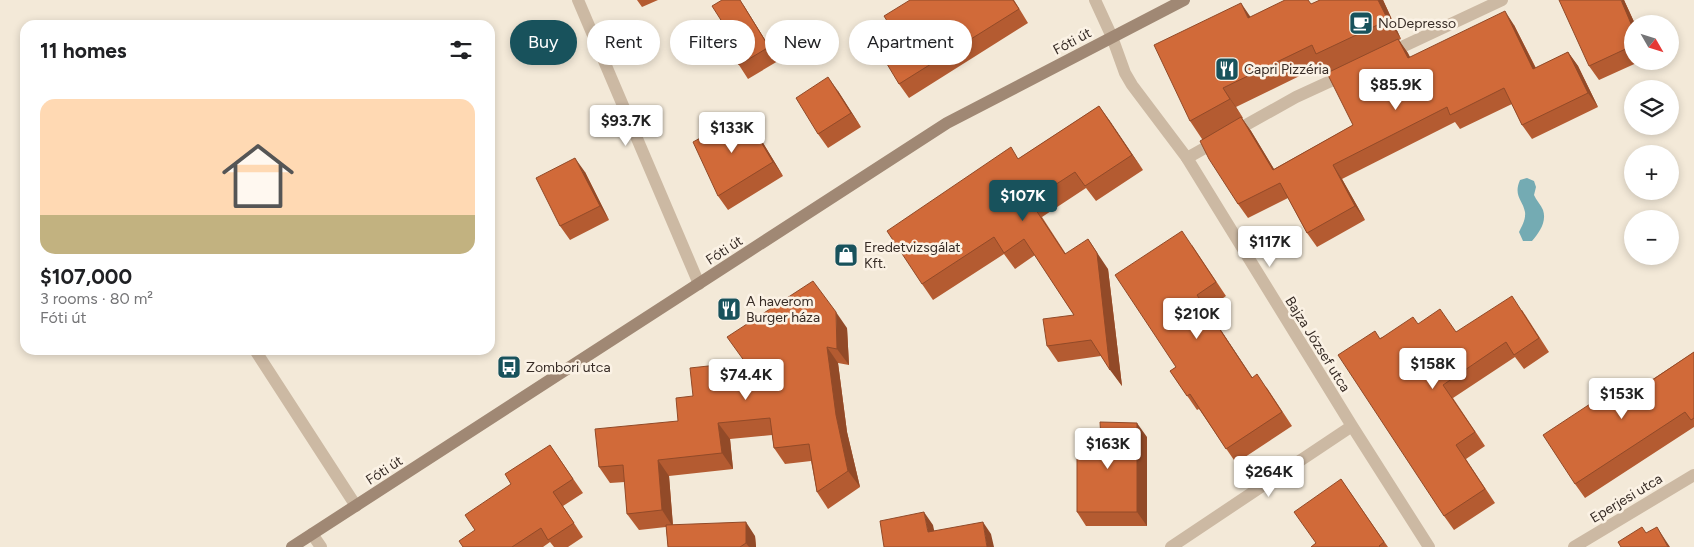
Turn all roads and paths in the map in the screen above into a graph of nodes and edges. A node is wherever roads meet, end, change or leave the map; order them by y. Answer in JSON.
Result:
{"nodes":[{"id":1,"x":578,"y":0,"type":"edge"},
{"id":2,"x":1095,"y":0,"type":"edge"},
{"id":3,"x":1184,"y":0,"type":"edge"},
{"id":4,"x":1502,"y":0,"type":"edge"},
{"id":5,"x":1112,"y":37,"type":"junction"},
{"id":6,"x":1376,"y":59,"type":"edge"},
{"id":7,"x":1359,"y":68,"type":"edge"},
{"id":8,"x":1187,"y":158,"type":"junction"},
{"id":9,"x":700,"y":284,"type":"junction"},
{"id":10,"x":258,"y":355,"type":"edge"},
{"id":11,"x":1352,"y":426,"type":"junction"},
{"id":12,"x":1694,"y":475,"type":"edge"},
{"id":13,"x":356,"y":506,"type":"junction"},
{"id":14,"x":312,"y":534,"type":"junction"},
{"id":15,"x":292,"y":547,"type":"edge"},
{"id":16,"x":321,"y":547,"type":"edge"},
{"id":17,"x":1170,"y":547,"type":"edge"},
{"id":18,"x":1429,"y":547,"type":"edge"},
{"id":19,"x":1574,"y":547,"type":"edge"}],
"edges":[{"from":1,"to":9,"type":"street"},
{"from":2,"to":5,"type":"street","name":"Bajza József utca"},
{"from":3,"to":5,"type":"street","name":"Fóti út"},
{"from":4,"to":6,"type":"street"},
{"from":5,"to":8,"type":"street","name":"Bajza József utca"},
{"from":5,"to":9,"type":"street","name":"Fóti út"},
{"from":7,"to":8,"type":"street"},
{"from":8,"to":11,"type":"street","name":"Bajza József utca"},
{"from":9,"to":13,"type":"street","name":"Fóti út"},
{"from":10,"to":13,"type":"street"},
{"from":11,"to":17,"type":"street"},
{"from":11,"to":18,"type":"street","name":"Bajza József utca"},
{"from":12,"to":19,"type":"street","name":"Eperjesi utca"},
{"from":13,"to":14,"type":"street","name":"Fóti út"},
{"from":14,"to":15,"type":"street","name":"Fóti út"},
{"from":14,"to":16,"type":"street"}]}
